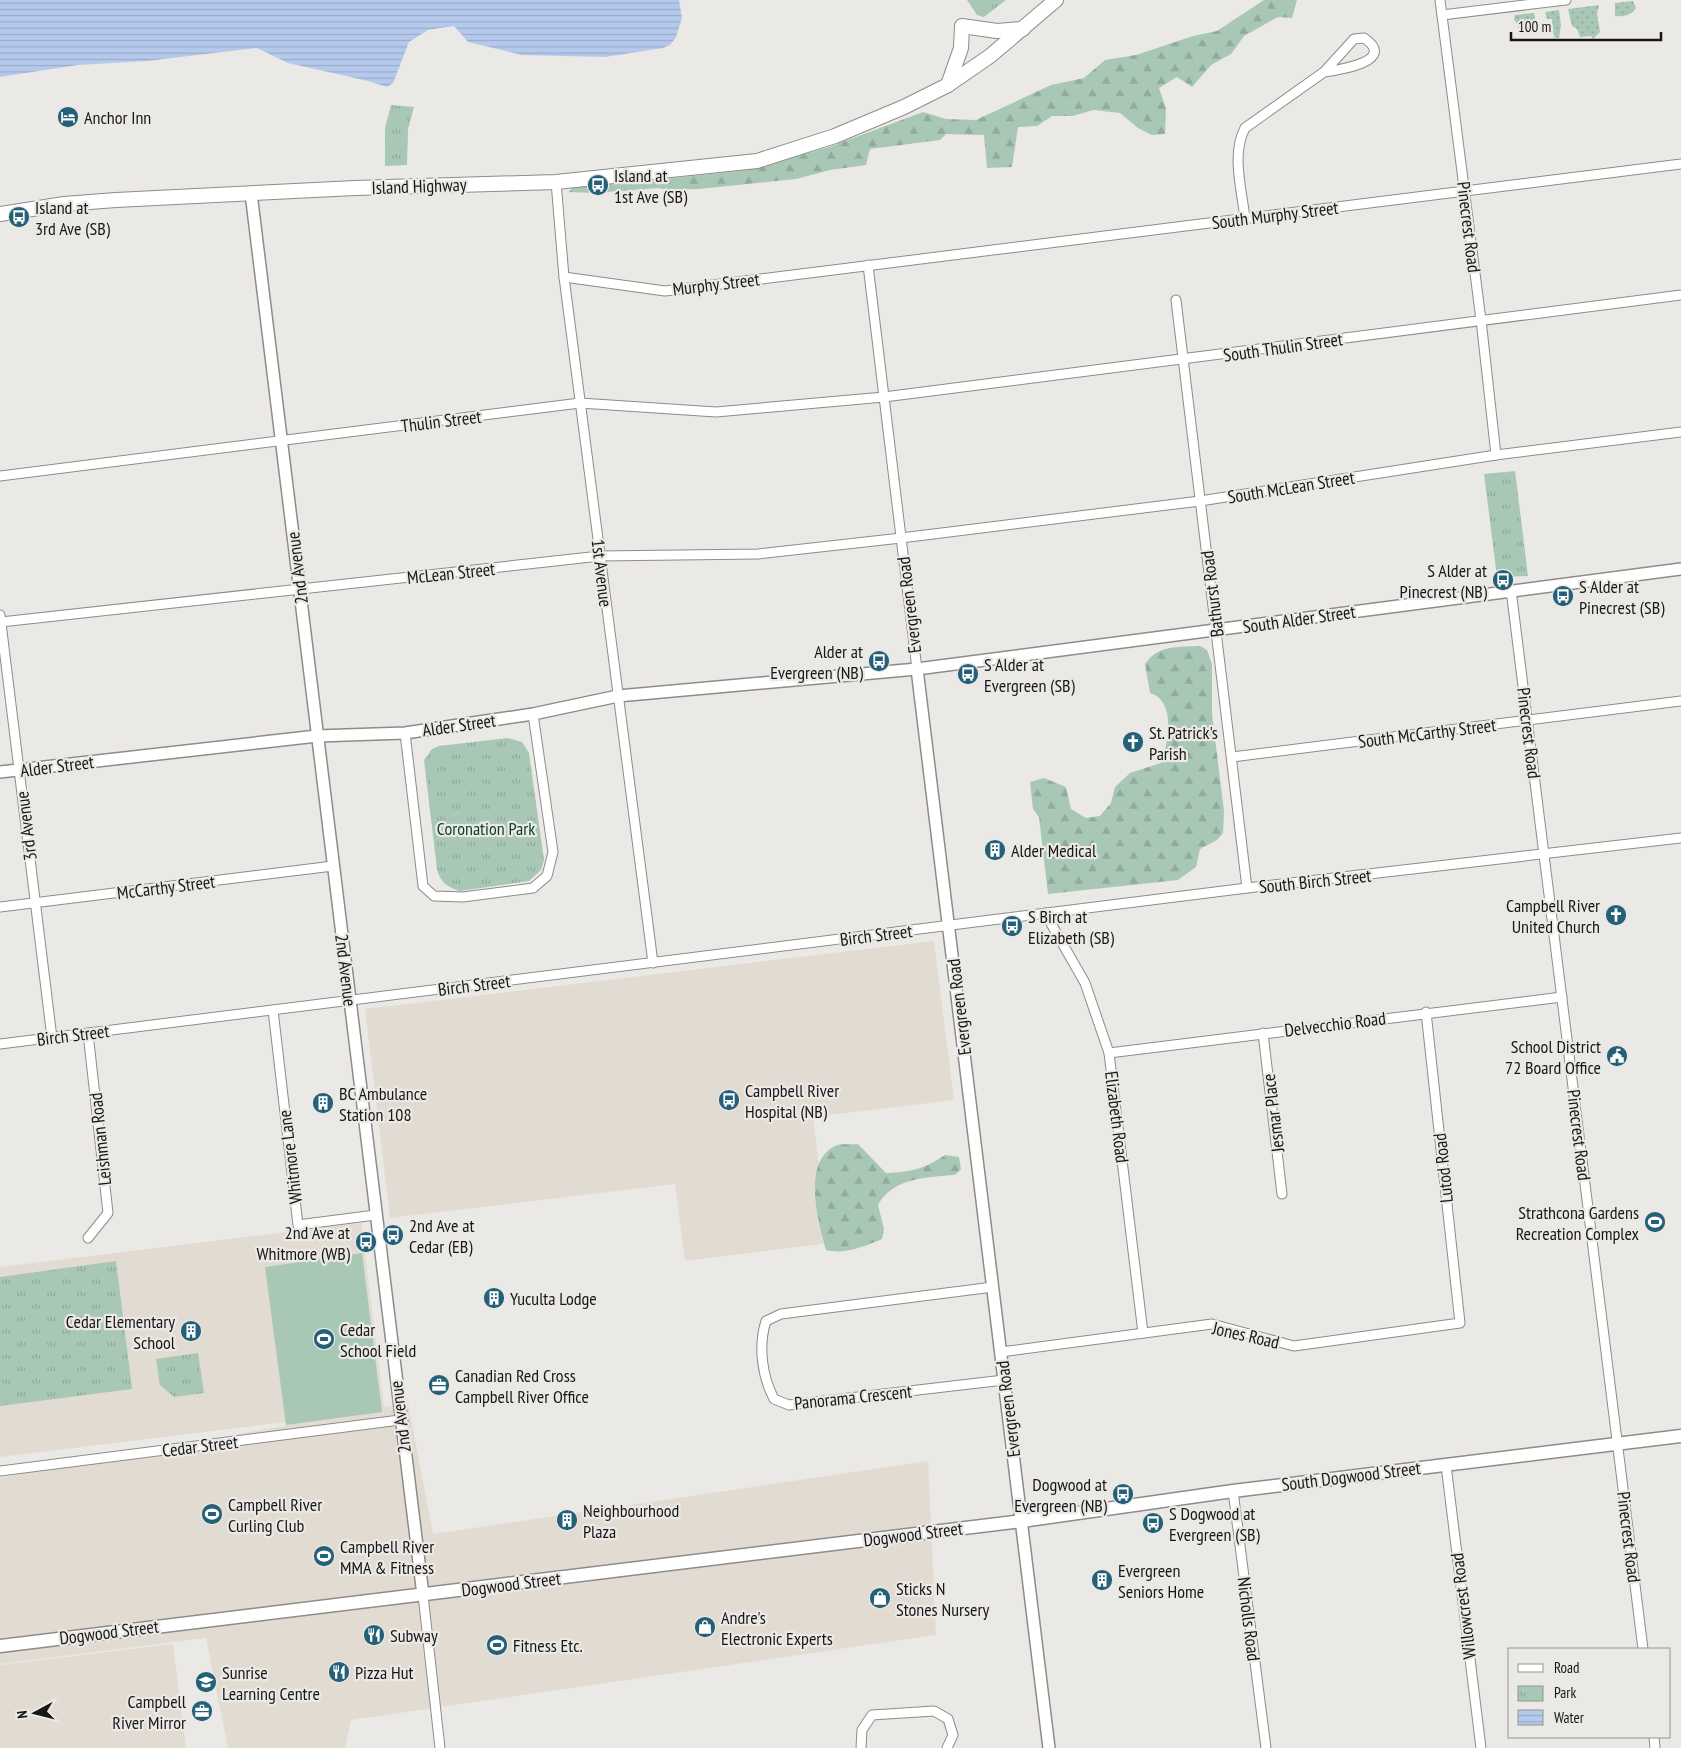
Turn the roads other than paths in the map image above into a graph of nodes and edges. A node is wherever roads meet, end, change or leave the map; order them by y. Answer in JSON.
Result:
{"nodes":[{"id":1,"x":1056,"y":0,"type":"edge"},
{"id":2,"x":1440,"y":0,"type":"edge"},
{"id":3,"x":1566,"y":0,"type":"edge"},
{"id":4,"x":1442,"y":15,"type":"junction"},
{"id":5,"x":1023,"y":29,"type":"junction"},
{"id":6,"x":1324,"y":72,"type":"junction"},
{"id":7,"x":948,"y":85,"type":"junction"},
{"id":8,"x":1681,"y":164,"type":"edge"},
{"id":9,"x":556,"y":182,"type":"junction"},
{"id":10,"x":1464,"y":191,"type":"junction"},
{"id":11,"x":251,"y":193,"type":"junction"},
{"id":12,"x":0,"y":214,"type":"edge"},
{"id":13,"x":1246,"y":219,"type":"junction"},
{"id":14,"x":868,"y":265,"type":"junction"},
{"id":15,"x":564,"y":277,"type":"junction"},
{"id":16,"x":1681,"y":295,"type":"edge"},
{"id":17,"x":1176,"y":300,"type":"dead end"},
{"id":18,"x":1481,"y":320,"type":"junction"},
{"id":19,"x":1184,"y":360,"type":"junction"},
{"id":20,"x":884,"y":397,"type":"junction"},
{"id":21,"x":580,"y":403,"type":"junction"},
{"id":22,"x":1681,"y":432,"type":"edge"},
{"id":23,"x":282,"y":441,"type":"junction"},
{"id":24,"x":1496,"y":455,"type":"junction"},
{"id":25,"x":0,"y":476,"type":"edge"},
{"id":26,"x":1200,"y":500,"type":"junction"},
{"id":27,"x":901,"y":538,"type":"junction"},
{"id":28,"x":600,"y":556,"type":"junction"},
{"id":29,"x":1681,"y":569,"type":"edge"},
{"id":30,"x":299,"y":589,"type":"junction"},
{"id":31,"x":1511,"y":590,"type":"junction"},
{"id":32,"x":0,"y":619,"type":"edge"},
{"id":33,"x":1216,"y":630,"type":"junction"},
{"id":34,"x":917,"y":669,"type":"junction"},
{"id":35,"x":4,"y":677,"type":"edge"},
{"id":36,"x":618,"y":696,"type":"junction"},
{"id":37,"x":1681,"y":701,"type":"edge"},
{"id":38,"x":533,"y":714,"type":"junction"},
{"id":39,"x":1527,"y":720,"type":"junction"},
{"id":40,"x":405,"y":732,"type":"junction"},
{"id":41,"x":317,"y":736,"type":"junction"},
{"id":42,"x":1232,"y":757,"type":"junction"},
{"id":43,"x":20,"y":770,"type":"junction"},
{"id":44,"x":0,"y":772,"type":"edge"},
{"id":45,"x":1681,"y":838,"type":"edge"},
{"id":46,"x":1544,"y":855,"type":"junction"},
{"id":47,"x":333,"y":866,"type":"junction"},
{"id":48,"x":1247,"y":888,"type":"junction"},
{"id":49,"x":36,"y":903,"type":"junction"},
{"id":50,"x":0,"y":907,"type":"edge"},
{"id":51,"x":1045,"y":913,"type":"junction"},
{"id":52,"x":949,"y":925,"type":"junction"},
{"id":53,"x":652,"y":963,"type":"junction"},
{"id":54,"x":1562,"y":996,"type":"junction"},
{"id":55,"x":350,"y":1000,"type":"junction"},
{"id":56,"x":273,"y":1010,"type":"junction"},
{"id":57,"x":1426,"y":1012,"type":"junction"},
{"id":58,"x":88,"y":1033,"type":"junction"},
{"id":59,"x":1263,"y":1033,"type":"junction"},
{"id":60,"x":52,"y":1038,"type":"junction"},
{"id":61,"x":0,"y":1044,"type":"edge"},
{"id":62,"x":1109,"y":1053,"type":"junction"},
{"id":63,"x":1282,"y":1194,"type":"dead end"},
{"id":64,"x":375,"y":1215,"type":"junction"},
{"id":65,"x":88,"y":1238,"type":"dead end"},
{"id":66,"x":993,"y":1287,"type":"junction"},
{"id":67,"x":1460,"y":1323,"type":"joint"},
{"id":68,"x":1144,"y":1333,"type":"junction"},
{"id":69,"x":1001,"y":1352,"type":"junction"},
{"id":70,"x":1004,"y":1380,"type":"junction"},
{"id":71,"x":400,"y":1420,"type":"junction"},
{"id":72,"x":1681,"y":1436,"type":"edge"},
{"id":73,"x":1617,"y":1444,"type":"junction"},
{"id":74,"x":1446,"y":1465,"type":"junction"},
{"id":75,"x":0,"y":1472,"type":"edge"},
{"id":76,"x":1233,"y":1491,"type":"junction"},
{"id":77,"x":1022,"y":1521,"type":"junction"},
{"id":78,"x":423,"y":1595,"type":"junction"},
{"id":79,"x":0,"y":1646,"type":"edge"},
{"id":80,"x":1643,"y":1648,"type":"edge"},
{"id":81,"x":440,"y":1748,"type":"edge"},
{"id":82,"x":861,"y":1748,"type":"edge"},
{"id":83,"x":947,"y":1748,"type":"edge"},
{"id":84,"x":1049,"y":1748,"type":"edge"},
{"id":85,"x":1266,"y":1748,"type":"edge"},
{"id":86,"x":1480,"y":1748,"type":"edge"}],
"edges":[{"from":1,"to":5,"type":"main road","name":"Island Highway"},
{"from":2,"to":4,"type":"street","name":"Pinecrest Road"},
{"from":3,"to":4,"type":"street"},
{"from":4,"to":10,"type":"street","name":"Pinecrest Road"},
{"from":5,"to":7,"type":"main road","name":"Island Highway"},
{"from":5,"to":7,"type":"main road"},
{"from":6,"to":6,"type":"street"},
{"from":6,"to":13,"type":"street"},
{"from":7,"to":9,"type":"main road","name":"Island Highway"},
{"from":8,"to":10,"type":"street","name":"South Murphy Street"},
{"from":9,"to":11,"type":"main road","name":"Island Highway"},
{"from":9,"to":15,"type":"street","name":"1st Avenue"},
{"from":10,"to":13,"type":"street","name":"South Murphy Street"},
{"from":10,"to":18,"type":"street","name":"Pinecrest Road"},
{"from":11,"to":12,"type":"main road","name":"Island Highway"},
{"from":11,"to":23,"type":"street","name":"2nd Avenue"},
{"from":13,"to":14,"type":"street","name":"South Murphy Street"},
{"from":14,"to":15,"type":"street","name":"Murphy Street"},
{"from":14,"to":20,"type":"street","name":"Evergreen Road"},
{"from":15,"to":21,"type":"street","name":"1st Avenue"},
{"from":16,"to":18,"type":"street","name":"South Thulin Street"},
{"from":17,"to":19,"type":"street","name":"Bathurst Road"},
{"from":18,"to":19,"type":"street","name":"South Thulin Street"},
{"from":18,"to":24,"type":"street","name":"Pinecrest Road"},
{"from":19,"to":20,"type":"street","name":"South Thulin Street"},
{"from":19,"to":26,"type":"street","name":"Bathurst Road"},
{"from":20,"to":21,"type":"street","name":"Thulin Street"},
{"from":20,"to":27,"type":"street","name":"Evergreen Road"},
{"from":21,"to":23,"type":"street","name":"Thulin Street"},
{"from":21,"to":28,"type":"street","name":"1st Avenue"},
{"from":22,"to":24,"type":"street","name":"South McLean Street"},
{"from":23,"to":25,"type":"street","name":"Thulin Street"},
{"from":23,"to":30,"type":"street","name":"2nd Avenue"},
{"from":24,"to":26,"type":"street","name":"South McLean Street"},
{"from":26,"to":27,"type":"street","name":"South McLean Street"},
{"from":26,"to":33,"type":"street","name":"Bathurst Road"},
{"from":27,"to":28,"type":"street","name":"McLean Street"},
{"from":27,"to":34,"type":"street","name":"Evergreen Road"},
{"from":28,"to":30,"type":"street","name":"McLean Street"},
{"from":28,"to":36,"type":"street","name":"1st Avenue"},
{"from":29,"to":31,"type":"street","name":"South Alder Street"},
{"from":30,"to":32,"type":"street","name":"McLean Street"},
{"from":30,"to":41,"type":"street","name":"2nd Avenue"},
{"from":31,"to":33,"type":"street","name":"South Alder Street"},
{"from":31,"to":39,"type":"street","name":"Pinecrest Road"},
{"from":32,"to":35,"type":"street","name":"3rd Avenue"},
{"from":33,"to":34,"type":"street","name":"South Alder Street"},
{"from":33,"to":42,"type":"street","name":"Bathurst Road"},
{"from":34,"to":36,"type":"street","name":"Alder Street"},
{"from":34,"to":52,"type":"street","name":"Evergreen Road"},
{"from":35,"to":43,"type":"street","name":"3rd Avenue"},
{"from":36,"to":38,"type":"street","name":"Alder Street"},
{"from":36,"to":53,"type":"street","name":"1st Avenue"},
{"from":37,"to":39,"type":"street","name":"South McCarthy Street"},
{"from":38,"to":40,"type":"street","name":"Alder Street"},
{"from":38,"to":40,"type":"street"},
{"from":39,"to":42,"type":"street","name":"South McCarthy Street"},
{"from":39,"to":46,"type":"street","name":"Pinecrest Road"},
{"from":40,"to":41,"type":"street","name":"Alder Street"},
{"from":41,"to":43,"type":"street","name":"Alder Street"},
{"from":41,"to":47,"type":"street","name":"2nd Avenue"},
{"from":42,"to":48,"type":"street","name":"Bathurst Road"},
{"from":43,"to":44,"type":"street","name":"Alder Street"},
{"from":43,"to":49,"type":"street","name":"3rd Avenue"},
{"from":45,"to":46,"type":"street","name":"South Birch Street"},
{"from":46,"to":48,"type":"street","name":"South Birch Street"},
{"from":46,"to":54,"type":"street","name":"Pinecrest Road"},
{"from":47,"to":49,"type":"street","name":"McCarthy Street"},
{"from":47,"to":55,"type":"street","name":"2nd Avenue"},
{"from":48,"to":51,"type":"street","name":"South Birch Street"},
{"from":49,"to":50,"type":"street","name":"McCarthy Street"},
{"from":49,"to":60,"type":"street","name":"3rd Avenue"},
{"from":51,"to":52,"type":"street","name":"South Birch Street"},
{"from":51,"to":62,"type":"street","name":"Elizabeth Road"},
{"from":52,"to":53,"type":"street","name":"Birch Street"},
{"from":52,"to":66,"type":"street","name":"Evergreen Road"},
{"from":53,"to":55,"type":"street","name":"Birch Street"},
{"from":54,"to":57,"type":"street","name":"Delvecchio Road"},
{"from":54,"to":73,"type":"street","name":"Pinecrest Road"},
{"from":55,"to":56,"type":"street","name":"Birch Street"},
{"from":55,"to":64,"type":"street","name":"2nd Avenue"},
{"from":56,"to":58,"type":"street","name":"Birch Street"},
{"from":56,"to":64,"type":"street","name":"Whitmore Lane"},
{"from":57,"to":59,"type":"street","name":"Delvecchio Road"},
{"from":57,"to":67,"type":"street","name":"Lutod Road"},
{"from":58,"to":60,"type":"street","name":"Birch Street"},
{"from":58,"to":65,"type":"street","name":"Leishman Road"},
{"from":59,"to":62,"type":"street","name":"Delvecchio Road"},
{"from":59,"to":63,"type":"street","name":"Jesmar Place"},
{"from":60,"to":61,"type":"street","name":"Birch Street"},
{"from":62,"to":68,"type":"street","name":"Elizabeth Road"},
{"from":64,"to":71,"type":"street","name":"2nd Avenue"},
{"from":66,"to":69,"type":"street","name":"Evergreen Road"},
{"from":66,"to":70,"type":"street","name":"Panorama Crescent"},
{"from":67,"to":68,"type":"street","name":"Jones Road"},
{"from":68,"to":69,"type":"street","name":"Jones Road"},
{"from":69,"to":70,"type":"street","name":"Evergreen Road"},
{"from":70,"to":77,"type":"street","name":"Evergreen Road"},
{"from":71,"to":75,"type":"street","name":"Cedar Street"},
{"from":71,"to":78,"type":"street","name":"2nd Avenue"},
{"from":72,"to":73,"type":"main road","name":"South Dogwood Street"},
{"from":73,"to":74,"type":"main road","name":"South Dogwood Street"},
{"from":73,"to":80,"type":"street","name":"Pinecrest Road"},
{"from":74,"to":76,"type":"main road","name":"South Dogwood Street"},
{"from":74,"to":86,"type":"street","name":"Willowcrest Road"},
{"from":76,"to":77,"type":"main road","name":"South Dogwood Street"},
{"from":76,"to":85,"type":"street","name":"Nicholls Road"},
{"from":77,"to":78,"type":"main road","name":"Dogwood Street"},
{"from":77,"to":84,"type":"street","name":"Evergreen Road"},
{"from":78,"to":79,"type":"main road","name":"Dogwood Street"},
{"from":78,"to":81,"type":"street","name":"2nd Avenue"},
{"from":82,"to":83,"type":"street"}]}
